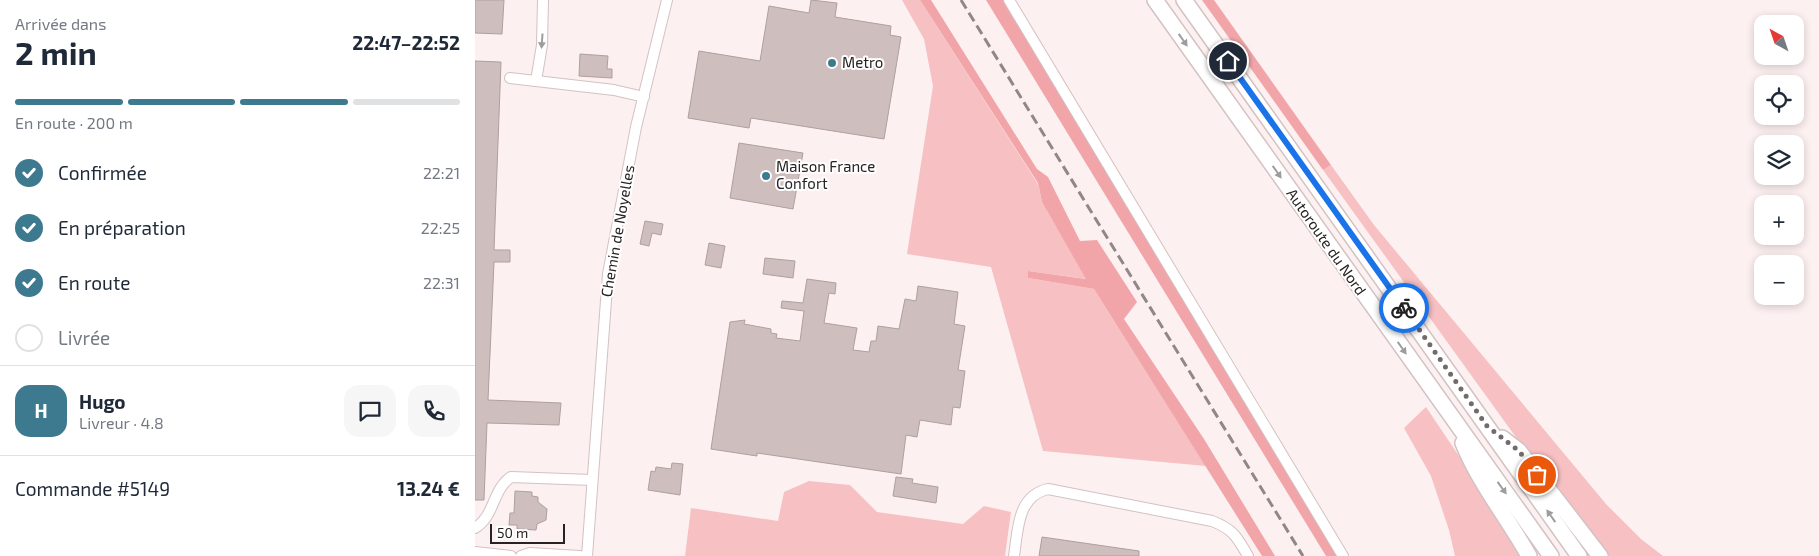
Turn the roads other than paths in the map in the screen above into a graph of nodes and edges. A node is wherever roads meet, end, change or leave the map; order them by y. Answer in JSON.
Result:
{"nodes":[{"id":1,"x":543,"y":0,"type":"edge"},
{"id":2,"x":667,"y":0,"type":"edge"},
{"id":3,"x":1009,"y":0,"type":"edge"},
{"id":4,"x":1155,"y":0,"type":"edge"},
{"id":5,"x":1184,"y":0,"type":"edge"},
{"id":6,"x":510,"y":78,"type":"dead end"},
{"id":7,"x":536,"y":81,"type":"junction"},
{"id":8,"x":644,"y":97,"type":"junction"},
{"id":9,"x":1453,"y":420,"type":"junction"},
{"id":10,"x":1487,"y":426,"type":"junction"},
{"id":11,"x":592,"y":480,"type":"junction"},
{"id":12,"x":475,"y":528,"type":"edge"},
{"id":13,"x":475,"y":552,"type":"edge"},
{"id":14,"x":511,"y":556,"type":"edge"},
{"id":15,"x":521,"y":556,"type":"edge"},
{"id":16,"x":579,"y":556,"type":"edge"},
{"id":17,"x":587,"y":556,"type":"edge"},
{"id":18,"x":1014,"y":556,"type":"edge"},
{"id":19,"x":1248,"y":556,"type":"edge"},
{"id":20,"x":1343,"y":556,"type":"edge"},
{"id":21,"x":1529,"y":556,"type":"edge"},
{"id":22,"x":1551,"y":556,"type":"edge"},
{"id":23,"x":1579,"y":556,"type":"edge"},
{"id":24,"x":1600,"y":556,"type":"edge"}],
"edges":[{"from":1,"to":7,"type":"street","one_way":true},
{"from":2,"to":8,"type":"street","name":"Chemin de Noyelles"},
{"from":3,"to":20,"type":"street"},
{"from":4,"to":9,"type":"highway","name":"Autoroute du Nord","one_way":true},
{"from":5,"to":10,"type":"highway","name":"Autoroute du Nord"},
{"from":6,"to":7,"type":"street"},
{"from":7,"to":8,"type":"street"},
{"from":8,"to":11,"type":"street","name":"Chemin de Noyelles"},
{"from":9,"to":21,"type":"highway"},
{"from":9,"to":22,"type":"highway","name":"Autoroute du Nord","one_way":true},
{"from":23,"to":10,"type":"highway","name":"Autoroute du Nord","one_way":true},
{"from":10,"to":24,"type":"highway"},
{"from":11,"to":12,"type":"street"},
{"from":11,"to":17,"type":"street","name":"Chemin de Noyelles"},
{"from":13,"to":14,"type":"street"},
{"from":15,"to":16,"type":"street"},
{"from":18,"to":19,"type":"street"}]}
